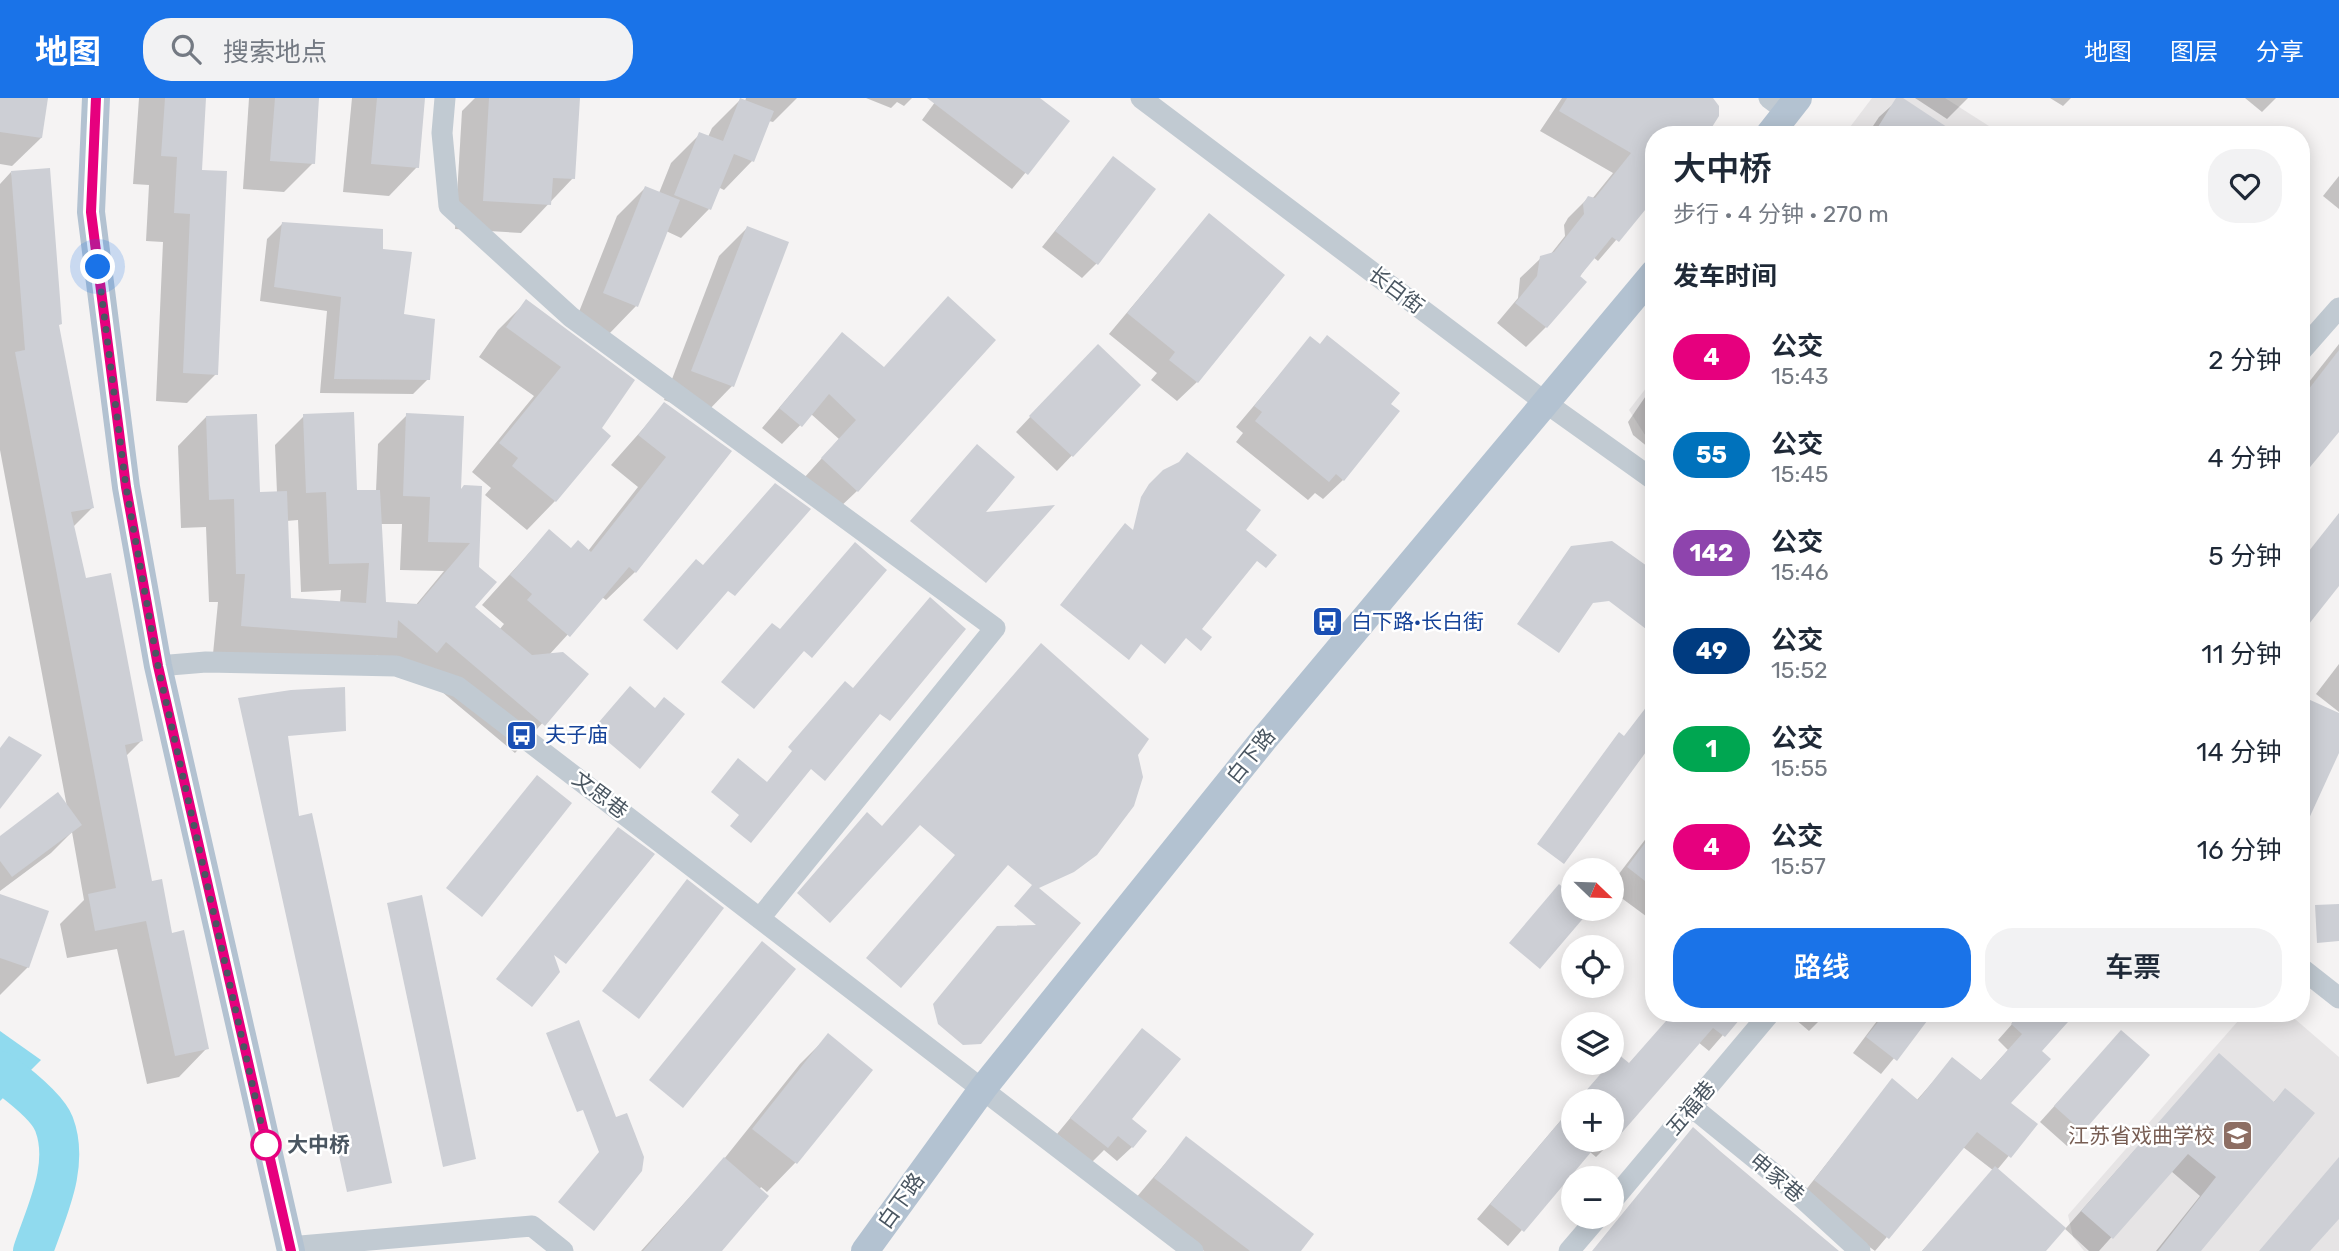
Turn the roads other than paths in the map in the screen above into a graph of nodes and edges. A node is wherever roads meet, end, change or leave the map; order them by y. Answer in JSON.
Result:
{"nodes":[{"id":1,"x":96,"y":98,"type":"edge"},
{"id":2,"x":445,"y":98,"type":"edge"},
{"id":3,"x":1141,"y":98,"type":"edge"},
{"id":4,"x":1785,"y":103,"type":"edge"},
{"id":5,"x":1774,"y":126,"type":"edge"},
{"id":6,"x":1645,"y":284,"type":"edge"},
{"id":7,"x":2339,"y":307,"type":"edge"},
{"id":8,"x":2310,"y":341,"type":"edge"},
{"id":9,"x":1546,"y":402,"type":"junction"},
{"id":10,"x":1645,"y":474,"type":"edge"},
{"id":11,"x":158,"y":666,"type":"junction"},
{"id":12,"x":760,"y":918,"type":"junction"},
{"id":13,"x":2310,"y":975,"type":"edge"},
{"id":14,"x":2339,"y":998,"type":"edge"},
{"id":15,"x":1763,"y":1022,"type":"edge"},
{"id":16,"x":984,"y":1087,"type":"junction"},
{"id":17,"x":1692,"y":1107,"type":"junction"},
{"id":18,"x":1624,"y":1187,"type":"edge"},
{"id":19,"x":1588,"y":1229,"type":"edge"},
{"id":20,"x":290,"y":1249,"type":"edge"},
{"id":21,"x":563,"y":1251,"type":"edge"},
{"id":22,"x":865,"y":1251,"type":"edge"},
{"id":23,"x":1194,"y":1251,"type":"edge"},
{"id":24,"x":1569,"y":1251,"type":"edge"},
{"id":25,"x":1860,"y":1251,"type":"edge"}],
"edges":[{"from":1,"to":11,"type":"main road"},
{"from":2,"to":12,"type":"street"},
{"from":3,"to":9,"type":"street","name":"长白街"},
{"from":4,"to":5,"type":"main road"},
{"from":6,"to":9,"type":"main road","name":"白下路"},
{"from":7,"to":8,"type":"street"},
{"from":9,"to":10,"type":"street","name":"长白街"},
{"from":9,"to":16,"type":"main road","name":"白下路"},
{"from":11,"to":12,"type":"street","name":"文思巷"},
{"from":11,"to":20,"type":"main road"},
{"from":12,"to":16,"type":"street","name":"文思巷"},
{"from":13,"to":14,"type":"street"},
{"from":15,"to":17,"type":"street","name":"五福巷"},
{"from":16,"to":22,"type":"main road","name":"白下路"},
{"from":16,"to":23,"type":"street","name":"文思巷"},
{"from":17,"to":18,"type":"street","name":"五福巷"},
{"from":17,"to":25,"type":"street","name":"申家巷"},
{"from":19,"to":24,"type":"street"},
{"from":20,"to":21,"type":"street"}]}
